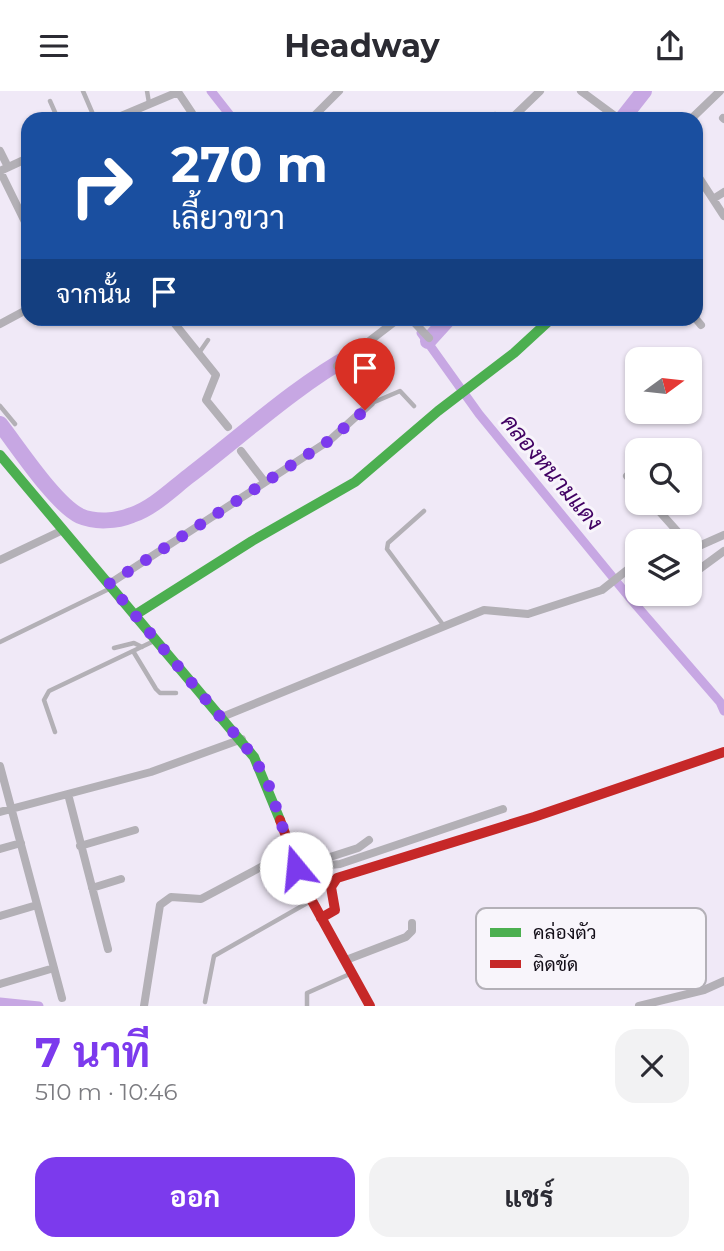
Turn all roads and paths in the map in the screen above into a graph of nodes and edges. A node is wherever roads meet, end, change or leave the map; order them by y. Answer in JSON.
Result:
{"nodes":[{"id":1,"x":83,"y":91,"type":"edge"},
{"id":2,"x":146,"y":91,"type":"edge"},
{"id":3,"x":339,"y":91,"type":"edge"},
{"id":4,"x":540,"y":91,"type":"edge"},
{"id":5,"x":581,"y":91,"type":"edge"},
{"id":6,"x":720,"y":91,"type":"edge"},
{"id":7,"x":50,"y":101,"type":"dead end"},
{"id":8,"x":149,"y":103,"type":"junction"},
{"id":9,"x":55,"y":112,"type":"edge"},
{"id":10,"x":92,"y":112,"type":"edge"},
{"id":11,"x":129,"y":112,"type":"edge"},
{"id":12,"x":191,"y":112,"type":"edge"},
{"id":13,"x":318,"y":112,"type":"edge"},
{"id":14,"x":518,"y":112,"type":"edge"},
{"id":15,"x":609,"y":112,"type":"edge"},
{"id":16,"x":698,"y":112,"type":"edge"},
{"id":17,"x":0,"y":151,"type":"edge"},
{"id":18,"x":21,"y":161,"type":"edge"},
{"id":19,"x":3,"y":170,"type":"edge"},
{"id":20,"x":703,"y":184,"type":"edge"},
{"id":21,"x":724,"y":192,"type":"edge"},
{"id":22,"x":713,"y":199,"type":"junction"},
{"id":23,"x":21,"y":212,"type":"edge"},
{"id":24,"x":723,"y":213,"type":"edge"},
{"id":25,"x":21,"y":313,"type":"edge"},
{"id":26,"x":0,"y":324,"type":"edge"},
{"id":27,"x":177,"y":326,"type":"edge"},
{"id":28,"x":388,"y":326,"type":"edge"},
{"id":29,"x":418,"y":326,"type":"edge"},
{"id":30,"x":543,"y":326,"type":"edge"},
{"id":31,"x":429,"y":338,"type":"dead end"},
{"id":32,"x":208,"y":341,"type":"dead end"},
{"id":33,"x":199,"y":353,"type":"junction"},
{"id":34,"x":337,"y":366,"type":"dead end"},
{"id":35,"x":374,"y":372,"type":"dead end"},
{"id":36,"x":371,"y":403,"type":"junction"},
{"id":37,"x":414,"y":405,"type":"dead end"},
{"id":38,"x":0,"y":406,"type":"edge"},
{"id":39,"x":15,"y":424,"type":"dead end"},
{"id":40,"x":228,"y":427,"type":"dead end"},
{"id":41,"x":241,"y":451,"type":"dead end"},
{"id":42,"x":0,"y":455,"type":"edge"},
{"id":43,"x":264,"y":481,"type":"junction"},
{"id":44,"x":424,"y":512,"type":"dead end"},
{"id":45,"x":663,"y":515,"type":"edge"},
{"id":46,"x":675,"y":529,"type":"edge"},
{"id":47,"x":63,"y":530,"type":"junction"},
{"id":48,"x":724,"y":535,"type":"edge"},
{"id":49,"x":702,"y":543,"type":"edge"},
{"id":50,"x":724,"y":551,"type":"edge"},
{"id":51,"x":0,"y":560,"type":"edge"},
{"id":52,"x":702,"y":567,"type":"edge"},
{"id":53,"x":625,"y":570,"type":"edge"},
{"id":54,"x":111,"y":586,"type":"junction"},
{"id":55,"x":135,"y":615,"type":"junction"},
{"id":56,"x":444,"y":626,"type":"junction"},
{"id":57,"x":157,"y":640,"type":"junction"},
{"id":58,"x":0,"y":642,"type":"edge"},
{"id":59,"x":142,"y":647,"type":"junction"},
{"id":60,"x":114,"y":648,"type":"dead end"},
{"id":61,"x":133,"y":651,"type":"junction"},
{"id":62,"x":176,"y":693,"type":"dead end"},
{"id":63,"x":222,"y":716,"type":"junction"},
{"id":64,"x":55,"y":731,"type":"dead end"},
{"id":65,"x":242,"y":739,"type":"junction"},
{"id":66,"x":724,"y":752,"type":"edge"},
{"id":67,"x":0,"y":766,"type":"edge"},
{"id":68,"x":68,"y":794,"type":"junction"},
{"id":69,"x":13,"y":809,"type":"junction"},
{"id":70,"x":503,"y":809,"type":"dead end"},
{"id":71,"x":0,"y":813,"type":"edge"},
{"id":72,"x":135,"y":830,"type":"dead end"},
{"id":73,"x":369,"y":839,"type":"dead end"},
{"id":74,"x":20,"y":843,"type":"junction"},
{"id":75,"x":80,"y":846,"type":"junction"},
{"id":76,"x":0,"y":849,"type":"edge"},
{"id":77,"x":291,"y":851,"type":"junction"},
{"id":78,"x":326,"y":859,"type":"junction"},
{"id":79,"x":296,"y":868,"type":"junction"},
{"id":80,"x":121,"y":879,"type":"dead end"},
{"id":81,"x":92,"y":888,"type":"junction"},
{"id":82,"x":310,"y":901,"type":"junction"},
{"id":83,"x":37,"y":905,"type":"junction"},
{"id":84,"x":0,"y":916,"type":"edge"},
{"id":85,"x":321,"y":918,"type":"junction"},
{"id":86,"x":412,"y":923,"type":"dead end"},
{"id":87,"x":108,"y":949,"type":"dead end"},
{"id":88,"x":346,"y":960,"type":"junction"},
{"id":89,"x":54,"y":968,"type":"junction"},
{"id":90,"x":352,"y":972,"type":"junction"},
{"id":91,"x":724,"y":981,"type":"edge"},
{"id":92,"x":0,"y":984,"type":"edge"},
{"id":93,"x":62,"y":998,"type":"dead end"},
{"id":94,"x":205,"y":1002,"type":"dead end"},
{"id":95,"x":144,"y":1006,"type":"edge"},
{"id":96,"x":307,"y":1006,"type":"edge"},
{"id":97,"x":370,"y":1006,"type":"edge"},
{"id":98,"x":639,"y":1006,"type":"edge"}],
"edges":[{"from":1,"to":10,"type":"lane"},
{"from":2,"to":8,"type":"lane"},
{"from":3,"to":13,"type":"street"},
{"from":4,"to":14,"type":"street"},
{"from":5,"to":15,"type":"street"},
{"from":6,"to":16,"type":"street"},
{"from":7,"to":9,"type":"lane"},
{"from":8,"to":11,"type":"street"},
{"from":8,"to":12,"type":"street"},
{"from":17,"to":19,"type":"street"},
{"from":18,"to":19,"type":"street"},
{"from":19,"to":23,"type":"street"},
{"from":20,"to":22,"type":"street"},
{"from":21,"to":22,"type":"street"},
{"from":22,"to":24,"type":"street"},
{"from":25,"to":26,"type":"street"},
{"from":27,"to":33,"type":"street"},
{"from":28,"to":34,"type":"street"},
{"from":29,"to":31,"type":"street"},
{"from":30,"to":55,"type":"street"},
{"from":32,"to":33,"type":"lane"},
{"from":33,"to":40,"type":"street"},
{"from":35,"to":36,"type":"street"},
{"from":36,"to":37,"type":"lane"},
{"from":36,"to":43,"type":"street"},
{"from":38,"to":39,"type":"lane"},
{"from":41,"to":43,"type":"street"},
{"from":42,"to":47,"type":"street"},
{"from":43,"to":54,"type":"street"},
{"from":44,"to":56,"type":"lane"},
{"from":45,"to":46,"type":"street"},
{"from":47,"to":51,"type":"street"},
{"from":47,"to":54,"type":"street"},
{"from":48,"to":49,"type":"street"},
{"from":50,"to":52,"type":"street"},
{"from":53,"to":56,"type":"street"},
{"from":54,"to":55,"type":"street"},
{"from":54,"to":58,"type":"lane"},
{"from":55,"to":57,"type":"street"},
{"from":56,"to":63,"type":"street"},
{"from":57,"to":59,"type":"lane"},
{"from":57,"to":63,"type":"street"},
{"from":59,"to":60,"type":"lane"},
{"from":59,"to":61,"type":"lane"},
{"from":61,"to":62,"type":"lane"},
{"from":61,"to":64,"type":"lane"},
{"from":63,"to":65,"type":"street"},
{"from":65,"to":68,"type":"street"},
{"from":65,"to":77,"type":"street"},
{"from":66,"to":85,"type":"street"},
{"from":67,"to":69,"type":"street"},
{"from":68,"to":69,"type":"street"},
{"from":68,"to":75,"type":"street"},
{"from":69,"to":71,"type":"street"},
{"from":69,"to":74,"type":"street"},
{"from":70,"to":78,"type":"street"},
{"from":72,"to":75,"type":"street"},
{"from":73,"to":78,"type":"street"},
{"from":74,"to":76,"type":"street"},
{"from":74,"to":83,"type":"street"},
{"from":75,"to":81,"type":"street"},
{"from":77,"to":79,"type":"street"},
{"from":77,"to":95,"type":"street"},
{"from":78,"to":79,"type":"street"},
{"from":79,"to":82,"type":"street"},
{"from":80,"to":81,"type":"street"},
{"from":81,"to":87,"type":"street"},
{"from":82,"to":85,"type":"street"},
{"from":82,"to":94,"type":"lane"},
{"from":83,"to":84,"type":"street"},
{"from":83,"to":89,"type":"street"},
{"from":85,"to":88,"type":"street"},
{"from":86,"to":88,"type":"street"},
{"from":88,"to":90,"type":"street"},
{"from":89,"to":92,"type":"street"},
{"from":89,"to":93,"type":"street"},
{"from":90,"to":96,"type":"lane"},
{"from":90,"to":97,"type":"street"},
{"from":91,"to":98,"type":"street"}]}
